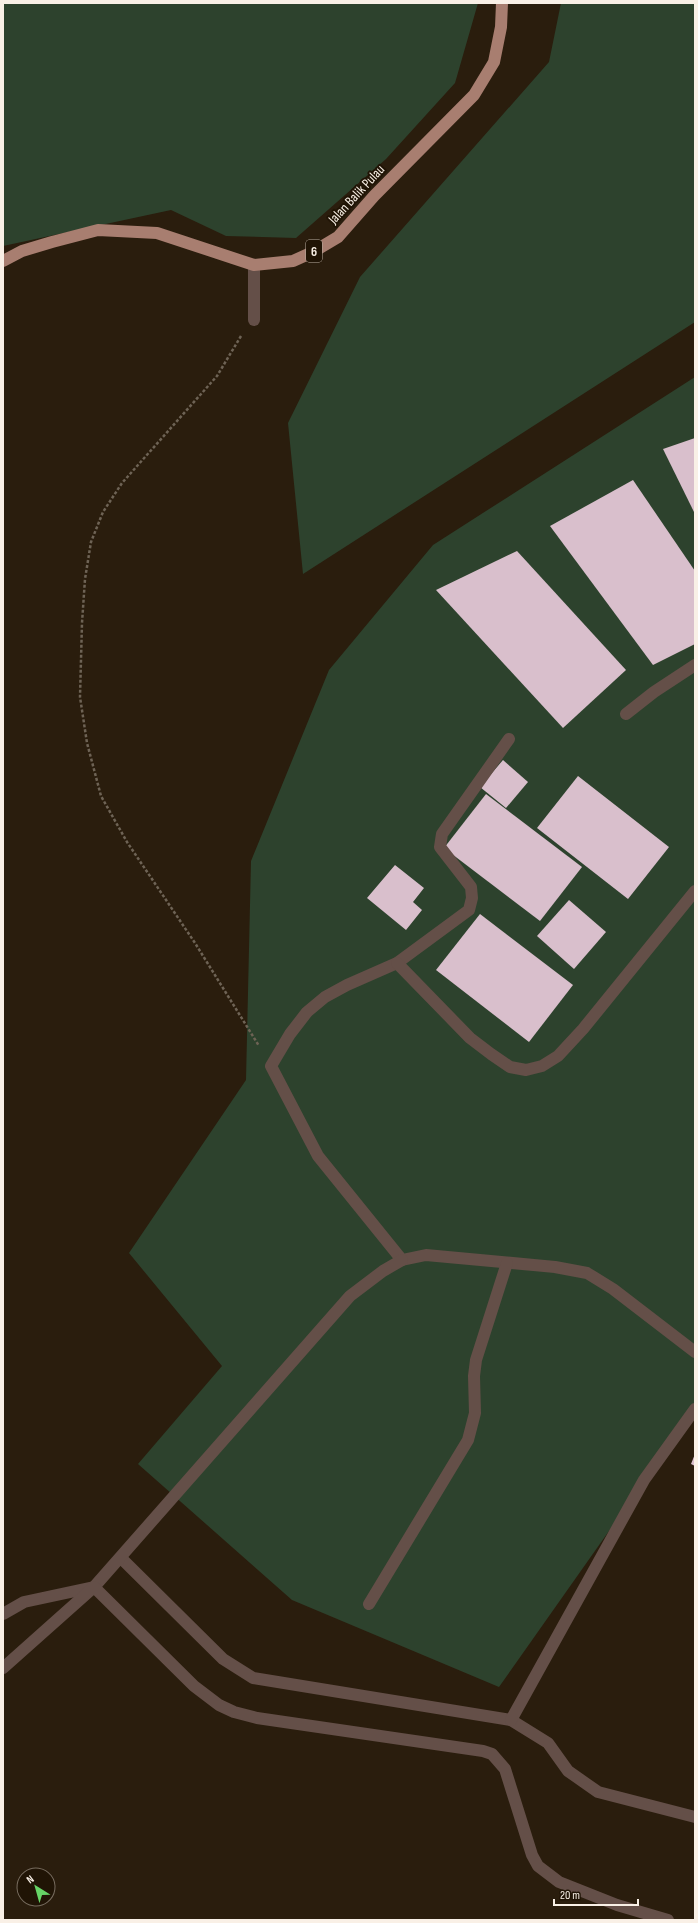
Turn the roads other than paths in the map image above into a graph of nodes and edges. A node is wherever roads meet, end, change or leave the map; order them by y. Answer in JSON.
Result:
{"nodes":[{"id":1,"x":502,"y":3,"type":"edge"},
{"id":2,"x":3,"y":260,"type":"edge"},
{"id":3,"x":254,"y":265,"type":"junction"},
{"id":4,"x":254,"y":320,"type":"road end"},
{"id":5,"x":695,"y":665,"type":"edge"},
{"id":6,"x":626,"y":714,"type":"dead end"},
{"id":7,"x":509,"y":739,"type":"dead end"},
{"id":8,"x":695,"y":891,"type":"edge"},
{"id":9,"x":398,"y":963,"type":"junction"},
{"id":10,"x":402,"y":1260,"type":"junction"},
{"id":11,"x":507,"y":1263,"type":"junction"},
{"id":12,"x":695,"y":1352,"type":"edge"},
{"id":13,"x":695,"y":1409,"type":"edge"},
{"id":14,"x":121,"y":1558,"type":"junction"},
{"id":15,"x":94,"y":1587,"type":"junction"},
{"id":16,"x":369,"y":1604,"type":"dead end"},
{"id":17,"x":3,"y":1614,"type":"edge"},
{"id":18,"x":3,"y":1668,"type":"edge"},
{"id":19,"x":511,"y":1720,"type":"junction"},
{"id":20,"x":695,"y":1817,"type":"edge"},
{"id":21,"x":668,"y":1920,"type":"edge"}],
"edges":[{"from":1,"to":3,"type":"main road","name":"Jalan Balik Pulau","number":"6"},
{"from":2,"to":3,"type":"main road","name":"Jalan Balik Pulau","number":"6"},
{"from":3,"to":4,"type":"street"},
{"from":5,"to":6,"type":"street"},
{"from":7,"to":9,"type":"street"},
{"from":8,"to":9,"type":"street"},
{"from":9,"to":10,"type":"street"},
{"from":10,"to":11,"type":"street"},
{"from":10,"to":14,"type":"street"},
{"from":11,"to":12,"type":"street"},
{"from":11,"to":16,"type":"street"},
{"from":13,"to":19,"type":"street"},
{"from":14,"to":15,"type":"street"},
{"from":14,"to":19,"type":"street"},
{"from":15,"to":17,"type":"street"},
{"from":15,"to":18,"type":"street"},
{"from":15,"to":21,"type":"street"},
{"from":19,"to":20,"type":"street"}]}
